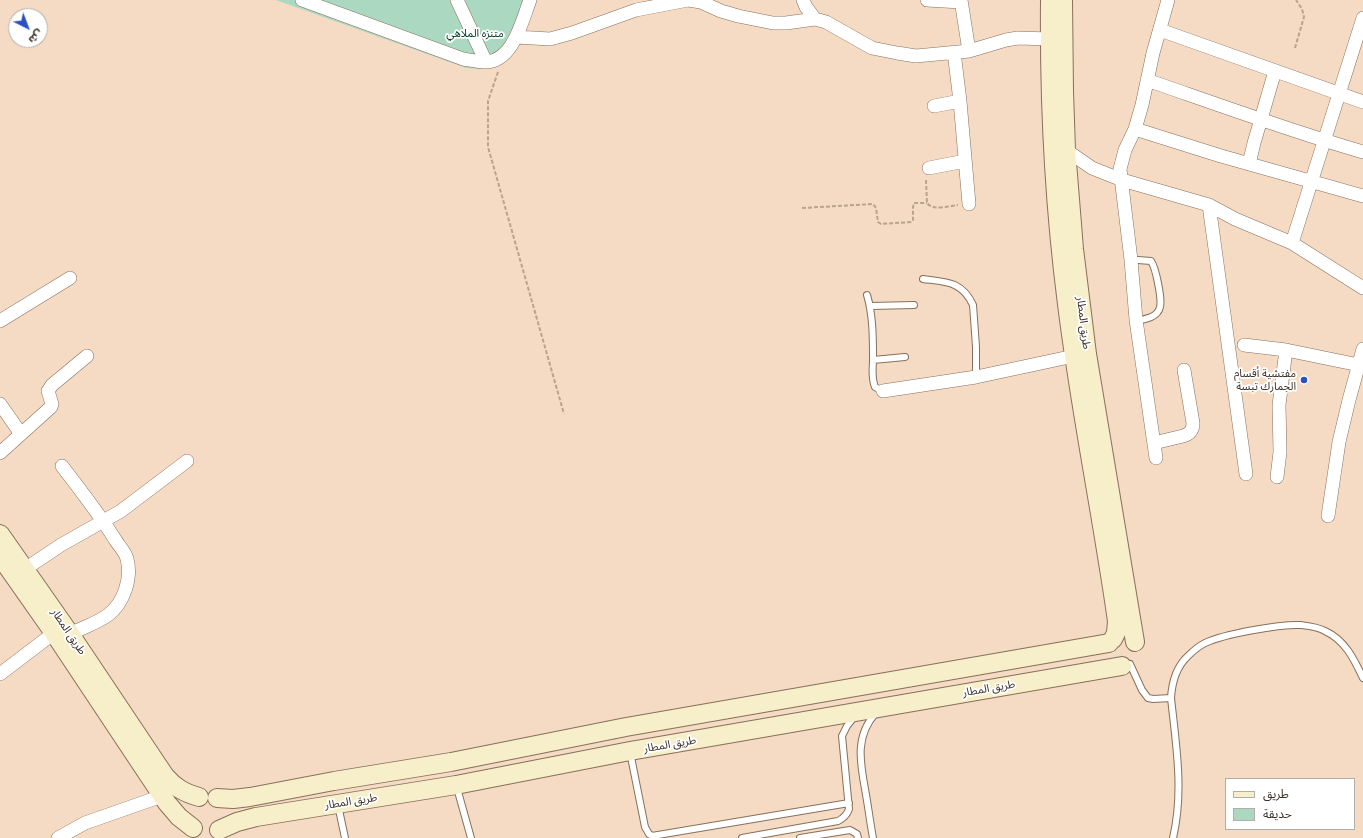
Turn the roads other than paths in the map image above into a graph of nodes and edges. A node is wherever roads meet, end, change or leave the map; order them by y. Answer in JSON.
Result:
{"nodes":[{"id":1,"x":302,"y":0,"type":"edge"},
{"id":2,"x":457,"y":0,"type":"edge"},
{"id":3,"x":530,"y":0,"type":"edge"},
{"id":4,"x":803,"y":0,"type":"edge"},
{"id":5,"x":927,"y":0,"type":"edge"},
{"id":6,"x":1050,"y":0,"type":"edge"},
{"id":7,"x":1063,"y":0,"type":"edge"},
{"id":8,"x":1168,"y":0,"type":"edge"},
{"id":9,"x":961,"y":1,"type":"edge"},
{"id":10,"x":1363,"y":18,"type":"edge"},
{"id":11,"x":815,"y":19,"type":"junction"},
{"id":12,"x":1160,"y":30,"type":"junction"},
{"id":13,"x":516,"y":36,"type":"junction"},
{"id":14,"x":1050,"y":39,"type":"junction"},
{"id":15,"x":969,"y":51,"type":"junction"},
{"id":16,"x":954,"y":52,"type":"junction"},
{"id":17,"x":486,"y":62,"type":"junction"},
{"id":18,"x":1275,"y":71,"type":"junction"},
{"id":19,"x":1147,"y":80,"type":"junction"},
{"id":20,"x":1339,"y":93,"type":"junction"},
{"id":21,"x":960,"y":100,"type":"junction"},
{"id":22,"x":1363,"y":102,"type":"edge"},
{"id":23,"x":934,"y":106,"type":"dead end"},
{"id":24,"x":1261,"y":118,"type":"junction"},
{"id":25,"x":1135,"y":129,"type":"junction"},
{"id":26,"x":1324,"y":141,"type":"junction"},
{"id":27,"x":1060,"y":151,"type":"junction"},
{"id":28,"x":1363,"y":152,"type":"edge"},
{"id":29,"x":965,"y":161,"type":"junction"},
{"id":30,"x":1249,"y":164,"type":"junction"},
{"id":31,"x":929,"y":168,"type":"road end"},
{"id":32,"x":1122,"y":180,"type":"junction"},
{"id":33,"x":1311,"y":182,"type":"junction"},
{"id":34,"x":1363,"y":196,"type":"edge"},
{"id":35,"x":969,"y":204,"type":"road end"},
{"id":36,"x":1209,"y":205,"type":"junction"},
{"id":37,"x":1292,"y":243,"type":"junction"},
{"id":38,"x":1131,"y":260,"type":"junction"},
{"id":39,"x":70,"y":278,"type":"dead end"},
{"id":40,"x":923,"y":280,"type":"dead end"},
{"id":41,"x":1363,"y":288,"type":"edge"},
{"id":42,"x":867,"y":296,"type":"dead end"},
{"id":43,"x":914,"y":305,"type":"dead end"},
{"id":44,"x":870,"y":306,"type":"junction"},
{"id":45,"x":1136,"y":320,"type":"junction"},
{"id":46,"x":0,"y":321,"type":"edge"},
{"id":47,"x":1244,"y":345,"type":"dead end"},
{"id":48,"x":1363,"y":349,"type":"edge"},
{"id":49,"x":1286,"y":350,"type":"junction"},
{"id":50,"x":1080,"y":355,"type":"junction"},
{"id":51,"x":87,"y":356,"type":"dead end"},
{"id":52,"x":905,"y":357,"type":"dead end"},
{"id":53,"x":873,"y":360,"type":"junction"},
{"id":54,"x":1359,"y":365,"type":"junction"},
{"id":55,"x":1184,"y":370,"type":"dead end"},
{"id":56,"x":976,"y":377,"type":"junction"},
{"id":57,"x":883,"y":391,"type":"joint"},
{"id":58,"x":0,"y":404,"type":"edge"},
{"id":59,"x":20,"y":434,"type":"junction"},
{"id":60,"x":1154,"y":443,"type":"junction"},
{"id":61,"x":0,"y":453,"type":"edge"},
{"id":62,"x":1156,"y":458,"type":"dead end"},
{"id":63,"x":187,"y":461,"type":"dead end"},
{"id":64,"x":62,"y":466,"type":"dead end"},
{"id":65,"x":1246,"y":474,"type":"dead end"},
{"id":66,"x":1277,"y":477,"type":"dead end"},
{"id":67,"x":1328,"y":516,"type":"dead end"},
{"id":68,"x":104,"y":521,"type":"junction"},
{"id":69,"x":0,"y":534,"type":"edge"},
{"id":70,"x":0,"y":556,"type":"edge"},
{"id":71,"x":25,"y":569,"type":"junction"},
{"id":72,"x":62,"y":634,"type":"junction"},
{"id":73,"x":1111,"y":641,"type":"junction"},
{"id":74,"x":1135,"y":642,"type":"junction"},
{"id":75,"x":1126,"y":665,"type":"junction"},
{"id":76,"x":0,"y":674,"type":"edge"},
{"id":77,"x":1363,"y":678,"type":"edge"},
{"id":78,"x":1171,"y":698,"type":"junction"},
{"id":79,"x":884,"y":708,"type":"junction"},
{"id":80,"x":862,"y":712,"type":"junction"},
{"id":81,"x":626,"y":727,"type":"junction"},
{"id":82,"x":630,"y":751,"type":"junction"},
{"id":83,"x":451,"y":762,"type":"junction"},
{"id":84,"x":334,"y":781,"type":"junction"},
{"id":85,"x":456,"y":785,"type":"junction"},
{"id":86,"x":162,"y":796,"type":"junction"},
{"id":87,"x":208,"y":798,"type":"junction"},
{"id":88,"x":849,"y":803,"type":"junction"},
{"id":89,"x":338,"y":804,"type":"junction"},
{"id":90,"x":193,"y":828,"type":"junction"},
{"id":91,"x":219,"y":830,"type":"junction"},
{"id":92,"x":79,"y":833,"type":"edge"},
{"id":93,"x":58,"y":838,"type":"edge"},
{"id":94,"x":344,"y":838,"type":"edge"},
{"id":95,"x":471,"y":838,"type":"edge"},
{"id":96,"x":742,"y":838,"type":"edge"},
{"id":97,"x":800,"y":838,"type":"edge"},
{"id":98,"x":858,"y":838,"type":"edge"},
{"id":99,"x":873,"y":838,"type":"edge"},
{"id":100,"x":1173,"y":838,"type":"edge"}],
"edges":[{"from":1,"to":17,"type":"street"},
{"from":2,"to":17,"type":"street"},
{"from":3,"to":13,"type":"street"},
{"from":4,"to":11,"type":"street"},
{"from":5,"to":9,"type":"street"},
{"from":6,"to":14,"type":"main road","name":"طريق المطار"},
{"from":7,"to":27,"type":"main road","name":"طريق المطار"},
{"from":8,"to":12,"type":"street"},
{"from":9,"to":15,"type":"street"},
{"from":10,"to":20,"type":"street"},
{"from":11,"to":13,"type":"street"},
{"from":11,"to":16,"type":"street"},
{"from":12,"to":18,"type":"street"},
{"from":12,"to":19,"type":"street"},
{"from":13,"to":17,"type":"street"},
{"from":14,"to":15,"type":"street"},
{"from":14,"to":27,"type":"main road","name":"طريق المطار"},
{"from":15,"to":16,"type":"street"},
{"from":16,"to":21,"type":"street"},
{"from":18,"to":20,"type":"street"},
{"from":18,"to":24,"type":"street"},
{"from":19,"to":24,"type":"street"},
{"from":19,"to":25,"type":"street"},
{"from":20,"to":22,"type":"street"},
{"from":20,"to":26,"type":"street"},
{"from":21,"to":23,"type":"street"},
{"from":21,"to":29,"type":"street"},
{"from":24,"to":26,"type":"street"},
{"from":24,"to":30,"type":"street"},
{"from":25,"to":30,"type":"street"},
{"from":25,"to":32,"type":"street"},
{"from":26,"to":28,"type":"street"},
{"from":26,"to":33,"type":"street"},
{"from":27,"to":32,"type":"street"},
{"from":27,"to":50,"type":"main road","name":"طريق المطار"},
{"from":29,"to":31,"type":"street"},
{"from":29,"to":35,"type":"street"},
{"from":30,"to":33,"type":"street"},
{"from":32,"to":36,"type":"street"},
{"from":32,"to":38,"type":"street"},
{"from":33,"to":34,"type":"street"},
{"from":33,"to":37,"type":"street"},
{"from":36,"to":37,"type":"street"},
{"from":36,"to":65,"type":"street"},
{"from":37,"to":41,"type":"street"},
{"from":38,"to":45,"type":"street"},
{"from":38,"to":45,"type":"lane"},
{"from":39,"to":46,"type":"street"},
{"from":40,"to":56,"type":"lane"},
{"from":42,"to":44,"type":"lane"},
{"from":43,"to":44,"type":"lane"},
{"from":44,"to":53,"type":"lane"},
{"from":45,"to":60,"type":"street"},
{"from":47,"to":49,"type":"street"},
{"from":48,"to":54,"type":"street"},
{"from":49,"to":54,"type":"street"},
{"from":49,"to":66,"type":"street"},
{"from":50,"to":56,"type":"street"},
{"from":50,"to":73,"type":"main road","name":"طريق المطار"},
{"from":50,"to":74,"type":"main road","name":"طريق المطار"},
{"from":51,"to":59,"type":"street"},
{"from":52,"to":53,"type":"lane"},
{"from":53,"to":57,"type":"lane"},
{"from":54,"to":67,"type":"street"},
{"from":55,"to":60,"type":"street"},
{"from":56,"to":57,"type":"street"},
{"from":58,"to":59,"type":"street"},
{"from":59,"to":61,"type":"street"},
{"from":60,"to":62,"type":"street"},
{"from":63,"to":68,"type":"street"},
{"from":64,"to":68,"type":"street"},
{"from":68,"to":71,"type":"street"},
{"from":68,"to":72,"type":"street"},
{"from":69,"to":71,"type":"main road","name":"طريق المطار"},
{"from":70,"to":72,"type":"main road","name":"طريق المطار"},
{"from":71,"to":72,"type":"main road","name":"طريق المطار"},
{"from":72,"to":76,"type":"street"},
{"from":72,"to":86,"type":"main road","name":"طريق المطار"},
{"from":72,"to":87,"type":"main road","name":"طريق المطار"},
{"from":73,"to":74,"type":"main road"},
{"from":73,"to":75,"type":"main road"},
{"from":73,"to":81,"type":"main road","name":"طريق المطار"},
{"from":74,"to":75,"type":"main road"},
{"from":75,"to":78,"type":"lane"},
{"from":75,"to":79,"type":"main road","name":"طريق المطار"},
{"from":77,"to":78,"type":"lane"},
{"from":78,"to":100,"type":"lane"},
{"from":79,"to":80,"type":"main road","name":"طريق المطار"},
{"from":79,"to":99,"type":"lane"},
{"from":80,"to":82,"type":"main road","name":"طريق المطار"},
{"from":80,"to":88,"type":"lane"},
{"from":81,"to":82,"type":"main road"},
{"from":81,"to":83,"type":"main road","name":"طريق المطار"},
{"from":82,"to":85,"type":"main road","name":"طريق المطار"},
{"from":82,"to":88,"type":"lane"},
{"from":83,"to":84,"type":"main road","name":"طريق المطار"},
{"from":83,"to":85,"type":"main road"},
{"from":84,"to":87,"type":"main road","name":"طريق المطار"},
{"from":84,"to":89,"type":"main road"},
{"from":85,"to":89,"type":"main road","name":"طريق المطار"},
{"from":85,"to":95,"type":"lane"},
{"from":86,"to":90,"type":"main road","name":"طريق المطار"},
{"from":86,"to":92,"type":"street"},
{"from":87,"to":90,"type":"main road"},
{"from":87,"to":91,"type":"main road"},
{"from":88,"to":96,"type":"lane"},
{"from":89,"to":91,"type":"main road","name":"طريق المطار"},
{"from":89,"to":94,"type":"lane"},
{"from":90,"to":91,"type":"main road"},
{"from":92,"to":93,"type":"street"},
{"from":97,"to":98,"type":"lane"}]}
